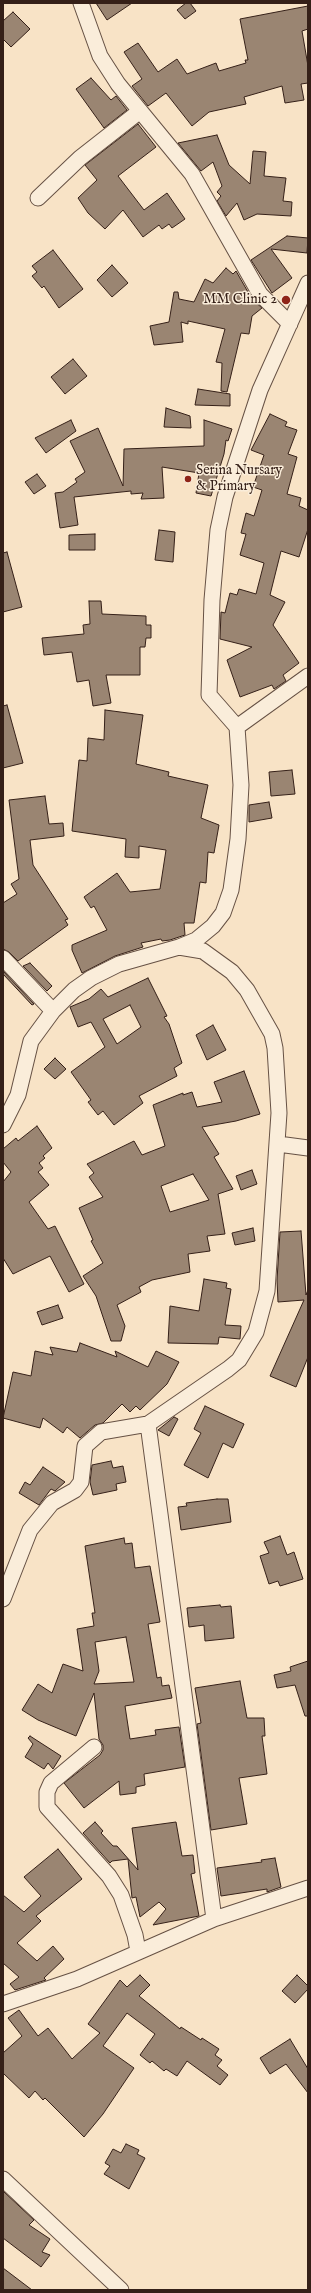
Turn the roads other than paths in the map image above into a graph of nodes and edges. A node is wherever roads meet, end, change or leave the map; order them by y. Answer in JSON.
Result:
{"nodes":[{"id":1,"x":81,"y":3,"type":"edge"},
{"id":2,"x":140,"y":111,"type":"junction"},
{"id":3,"x":38,"y":198,"type":"dead end"},
{"id":4,"x":308,"y":283,"type":"edge"},
{"id":5,"x":290,"y":324,"type":"junction"},
{"id":6,"x":308,"y":676,"type":"edge"},
{"id":7,"x":237,"y":727,"type":"junction"},
{"id":8,"x":179,"y":947,"type":"junction"},
{"id":9,"x":3,"y":958,"type":"edge"},
{"id":10,"x":53,"y":1011,"type":"junction"},
{"id":11,"x":3,"y":1125,"type":"edge"},
{"id":12,"x":278,"y":1144,"type":"junction"},
{"id":13,"x":308,"y":1148,"type":"edge"},
{"id":14,"x":148,"y":1424,"type":"junction"},
{"id":15,"x":3,"y":1598,"type":"edge"},
{"id":16,"x":94,"y":1747,"type":"dead end"},
{"id":17,"x":308,"y":1888,"type":"edge"},
{"id":18,"x":214,"y":1919,"type":"junction"},
{"id":19,"x":138,"y":1951,"type":"junction"},
{"id":20,"x":3,"y":2004,"type":"edge"},
{"id":21,"x":3,"y":2179,"type":"edge"},
{"id":22,"x":121,"y":2290,"type":"edge"}],
"edges":[{"from":1,"to":2,"type":"street"},
{"from":2,"to":3,"type":"street"},
{"from":2,"to":5,"type":"street"},
{"from":4,"to":5,"type":"street"},
{"from":5,"to":7,"type":"street"},
{"from":6,"to":7,"type":"street"},
{"from":7,"to":8,"type":"street"},
{"from":8,"to":10,"type":"street"},
{"from":8,"to":12,"type":"street"},
{"from":9,"to":10,"type":"street"},
{"from":10,"to":11,"type":"street"},
{"from":12,"to":13,"type":"street"},
{"from":12,"to":14,"type":"street"},
{"from":14,"to":15,"type":"street"},
{"from":14,"to":18,"type":"street"},
{"from":16,"to":19,"type":"street"},
{"from":17,"to":18,"type":"street"},
{"from":18,"to":19,"type":"street"},
{"from":19,"to":20,"type":"street"},
{"from":21,"to":22,"type":"street"}]}
